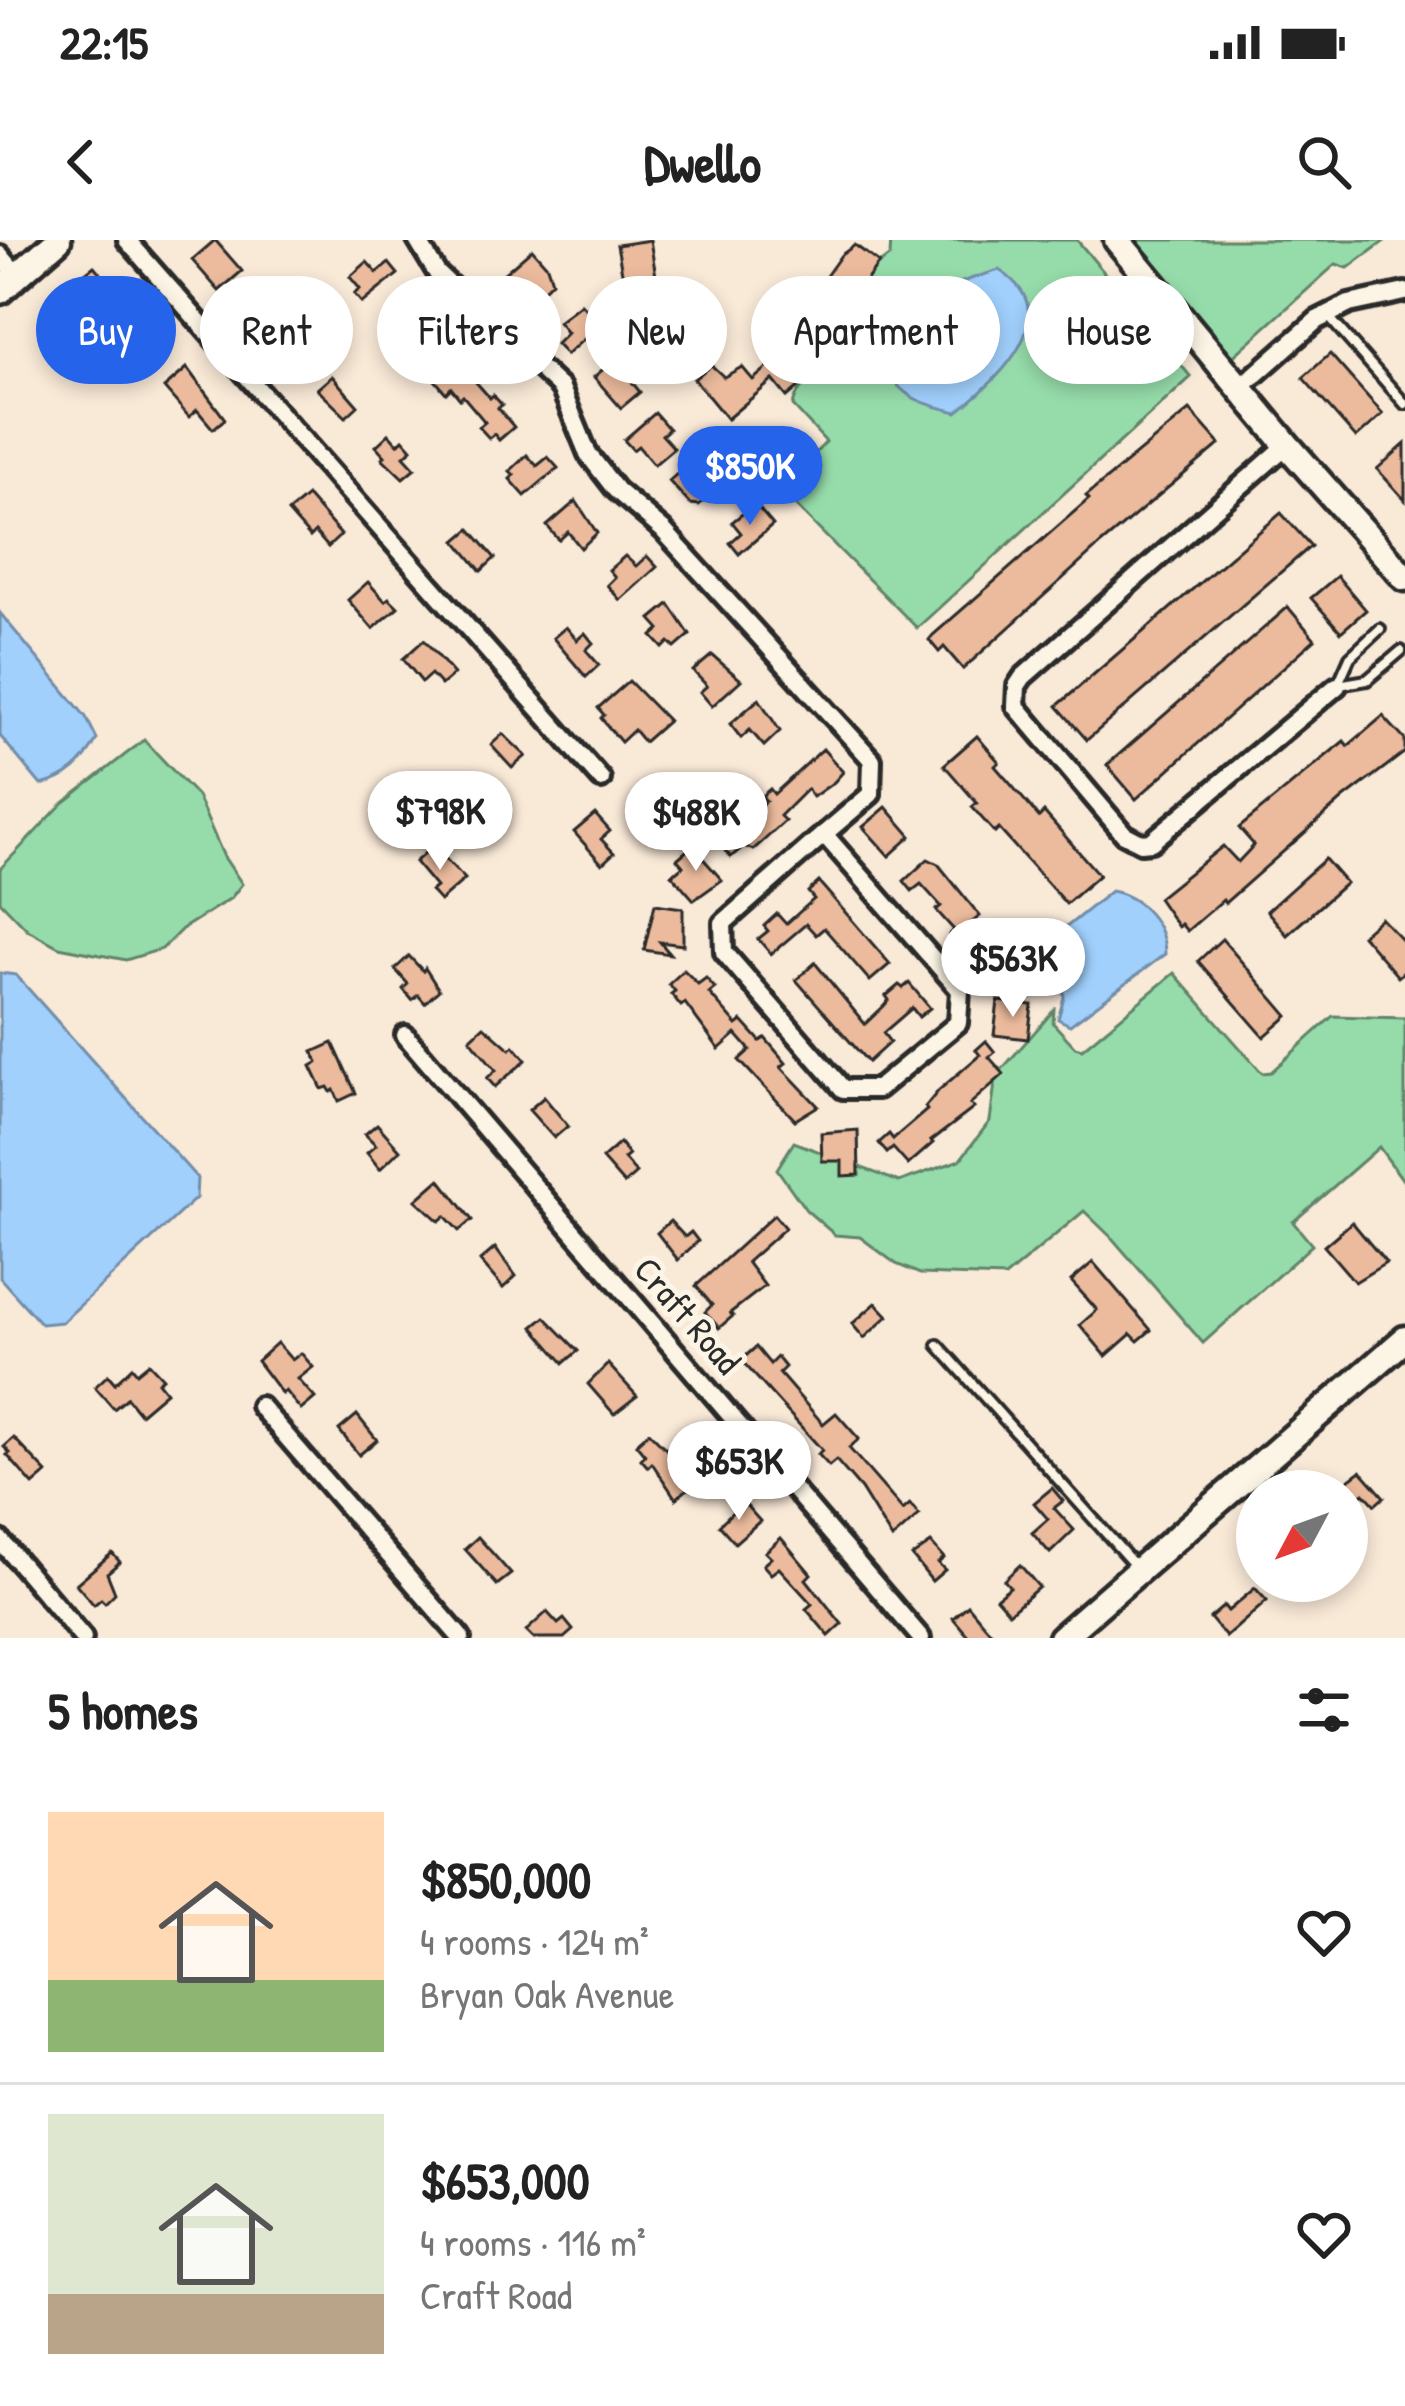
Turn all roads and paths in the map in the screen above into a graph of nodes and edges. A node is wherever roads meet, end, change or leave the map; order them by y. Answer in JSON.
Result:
{"nodes":[{"id":1,"x":58,"y":240,"type":"edge"},
{"id":2,"x":127,"y":240,"type":"edge"},
{"id":3,"x":418,"y":240,"type":"edge"},
{"id":4,"x":1117,"y":240,"type":"edge"},
{"id":5,"x":0,"y":255,"type":"edge"},
{"id":6,"x":9,"y":283,"type":"edge"},
{"id":7,"x":1405,"y":292,"type":"edge"},
{"id":8,"x":1327,"y":315,"type":"junction"},
{"id":9,"x":1240,"y":388,"type":"junction"},
{"id":10,"x":1405,"y":404,"type":"edge"},
{"id":11,"x":1287,"y":445,"type":"junction"},
{"id":12,"x":1405,"y":578,"type":"edge"},
{"id":13,"x":1380,"y":629,"type":"dead end"},
{"id":14,"x":1401,"y":651,"type":"dead end"},
{"id":15,"x":1337,"y":686,"type":"junction"},
{"id":16,"x":601,"y":779,"type":"dead end"},
{"id":17,"x":824,"y":834,"type":"junction"},
{"id":18,"x":405,"y":1035,"type":"dead end"},
{"id":19,"x":1405,"y":1339,"type":"edge"},
{"id":20,"x":938,"y":1345,"type":"dead end"},
{"id":21,"x":260,"y":1406,"type":"dead end"},
{"id":22,"x":0,"y":1540,"type":"edge"},
{"id":23,"x":1139,"y":1570,"type":"junction"},
{"id":24,"x":83,"y":1638,"type":"edge"},
{"id":25,"x":461,"y":1638,"type":"edge"},
{"id":26,"x":921,"y":1638,"type":"edge"},
{"id":27,"x":1060,"y":1638,"type":"edge"}],
"edges":[{"from":1,"to":6,"type":"street"},
{"from":2,"to":16,"type":"street"},
{"from":3,"to":17,"type":"street"},
{"from":4,"to":9,"type":"street"},
{"from":5,"to":6,"type":"street"},
{"from":7,"to":8,"type":"street"},
{"from":8,"to":9,"type":"street"},
{"from":8,"to":10,"type":"lane"},
{"from":9,"to":11,"type":"street"},
{"from":11,"to":12,"type":"street"},
{"from":11,"to":15,"type":"street"},
{"from":13,"to":15,"type":"lane"},
{"from":14,"to":15,"type":"lane"},
{"from":17,"to":17,"type":"street"},
{"from":18,"to":26,"type":"street","name":"Craft Road"},
{"from":19,"to":23,"type":"street"},
{"from":20,"to":23,"type":"lane"},
{"from":21,"to":25,"type":"street"},
{"from":22,"to":24,"type":"street"},
{"from":23,"to":27,"type":"street"}]}
